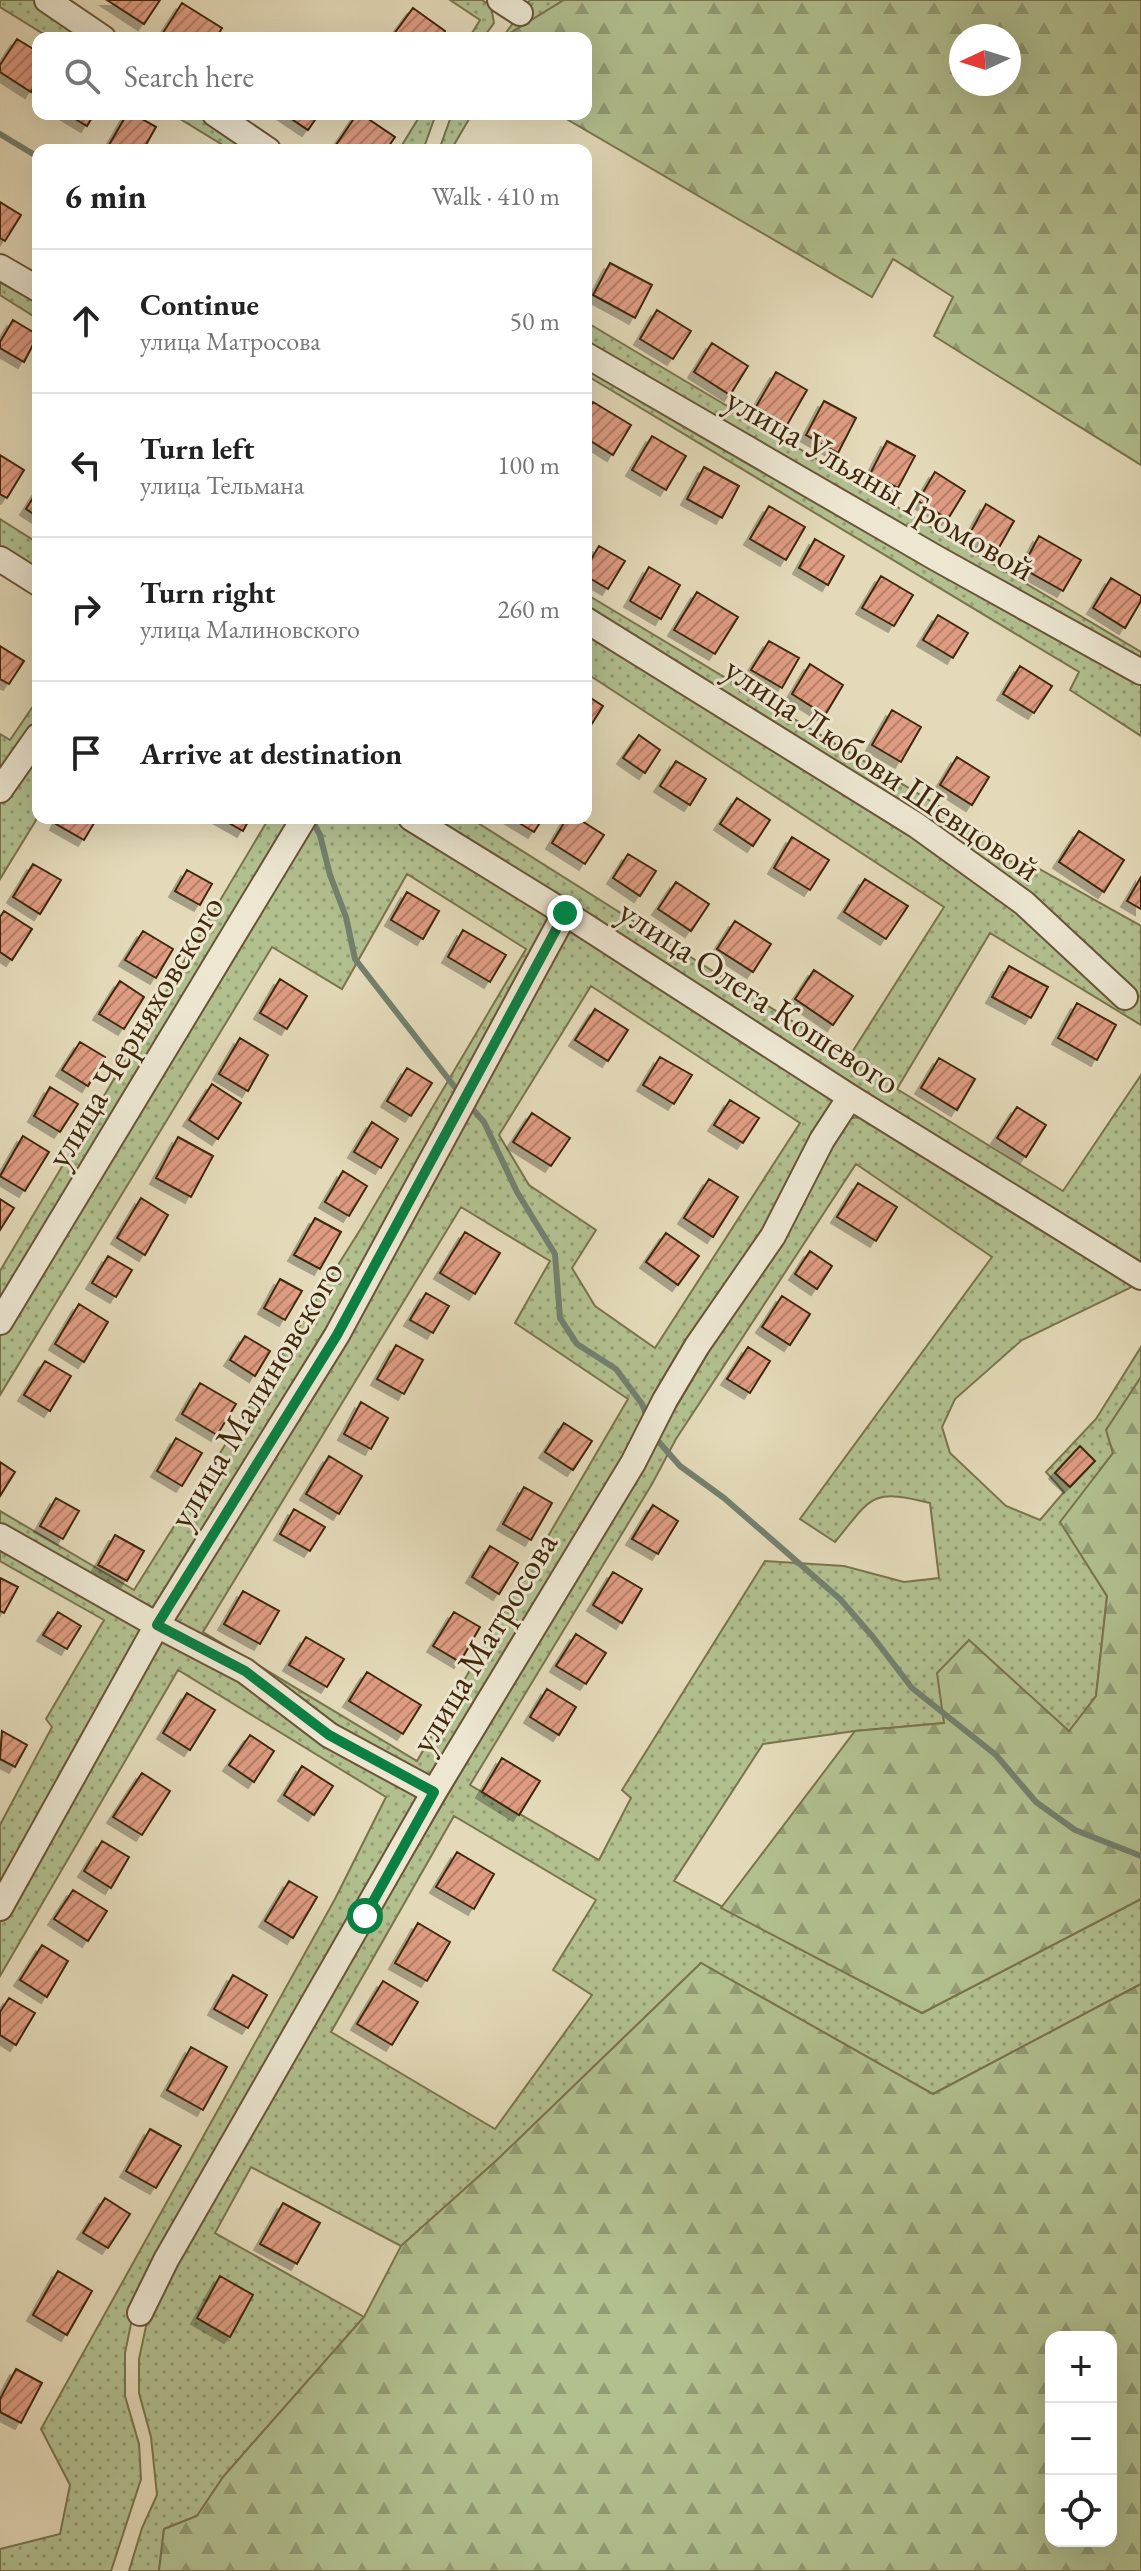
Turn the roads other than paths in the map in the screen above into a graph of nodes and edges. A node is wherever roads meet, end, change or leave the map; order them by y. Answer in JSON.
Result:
{"nodes":[{"id":1,"x":47,"y":0,"type":"edge"},
{"id":2,"x":94,"y":32,"type":"edge"},
{"id":3,"x":224,"y":120,"type":"edge"},
{"id":4,"x":259,"y":144,"type":"edge"},
{"id":5,"x":0,"y":267,"type":"edge"},
{"id":6,"x":32,"y":286,"type":"edge"},
{"id":7,"x":592,"y":358,"type":"edge"},
{"id":8,"x":0,"y":559,"type":"edge"},
{"id":9,"x":32,"y":579,"type":"edge"},
{"id":10,"x":592,"y":624,"type":"edge"},
{"id":11,"x":1141,"y":672,"type":"edge"},
{"id":12,"x":32,"y":745,"type":"edge"},
{"id":13,"x":0,"y":790,"type":"edge"},
{"id":14,"x":300,"y":824,"type":"edge"},
{"id":15,"x":421,"y":824,"type":"edge"},
{"id":16,"x":565,"y":913,"type":"junction"},
{"id":17,"x":1125,"y":997,"type":"dead end"},
{"id":18,"x":850,"y":1097,"type":"junction"},
{"id":19,"x":1141,"y":1277,"type":"edge"},
{"id":20,"x":0,"y":1322,"type":"edge"},
{"id":21,"x":0,"y":1536,"type":"edge"},
{"id":22,"x":157,"y":1625,"type":"junction"},
{"id":23,"x":434,"y":1792,"type":"junction"},
{"id":24,"x":0,"y":1908,"type":"edge"},
{"id":25,"x":140,"y":2313,"type":"dead end"}],
"edges":[{"from":1,"to":2,"type":"street"},
{"from":3,"to":4,"type":"street"},
{"from":5,"to":6,"type":"street"},
{"from":7,"to":11,"type":"street","name":"улица Ульяны Громовой"},
{"from":8,"to":9,"type":"street"},
{"from":10,"to":17,"type":"street","name":"улица Любови Шевцовой"},
{"from":12,"to":13,"type":"street"},
{"from":14,"to":20,"type":"street","name":"улица Черняховского"},
{"from":15,"to":16,"type":"street","name":"улица Олега Кошевого"},
{"from":16,"to":18,"type":"street","name":"улица Олега Кошевого"},
{"from":16,"to":22,"type":"street","name":"улица Малиновского"},
{"from":18,"to":19,"type":"street","name":"улица Олега Кошевого"},
{"from":18,"to":23,"type":"street","name":"улица Матросова"},
{"from":21,"to":22,"type":"street"},
{"from":22,"to":23,"type":"street"},
{"from":22,"to":24,"type":"street","name":"улица Малиновского"},
{"from":23,"to":25,"type":"street","name":"улица Матросова"}]}
